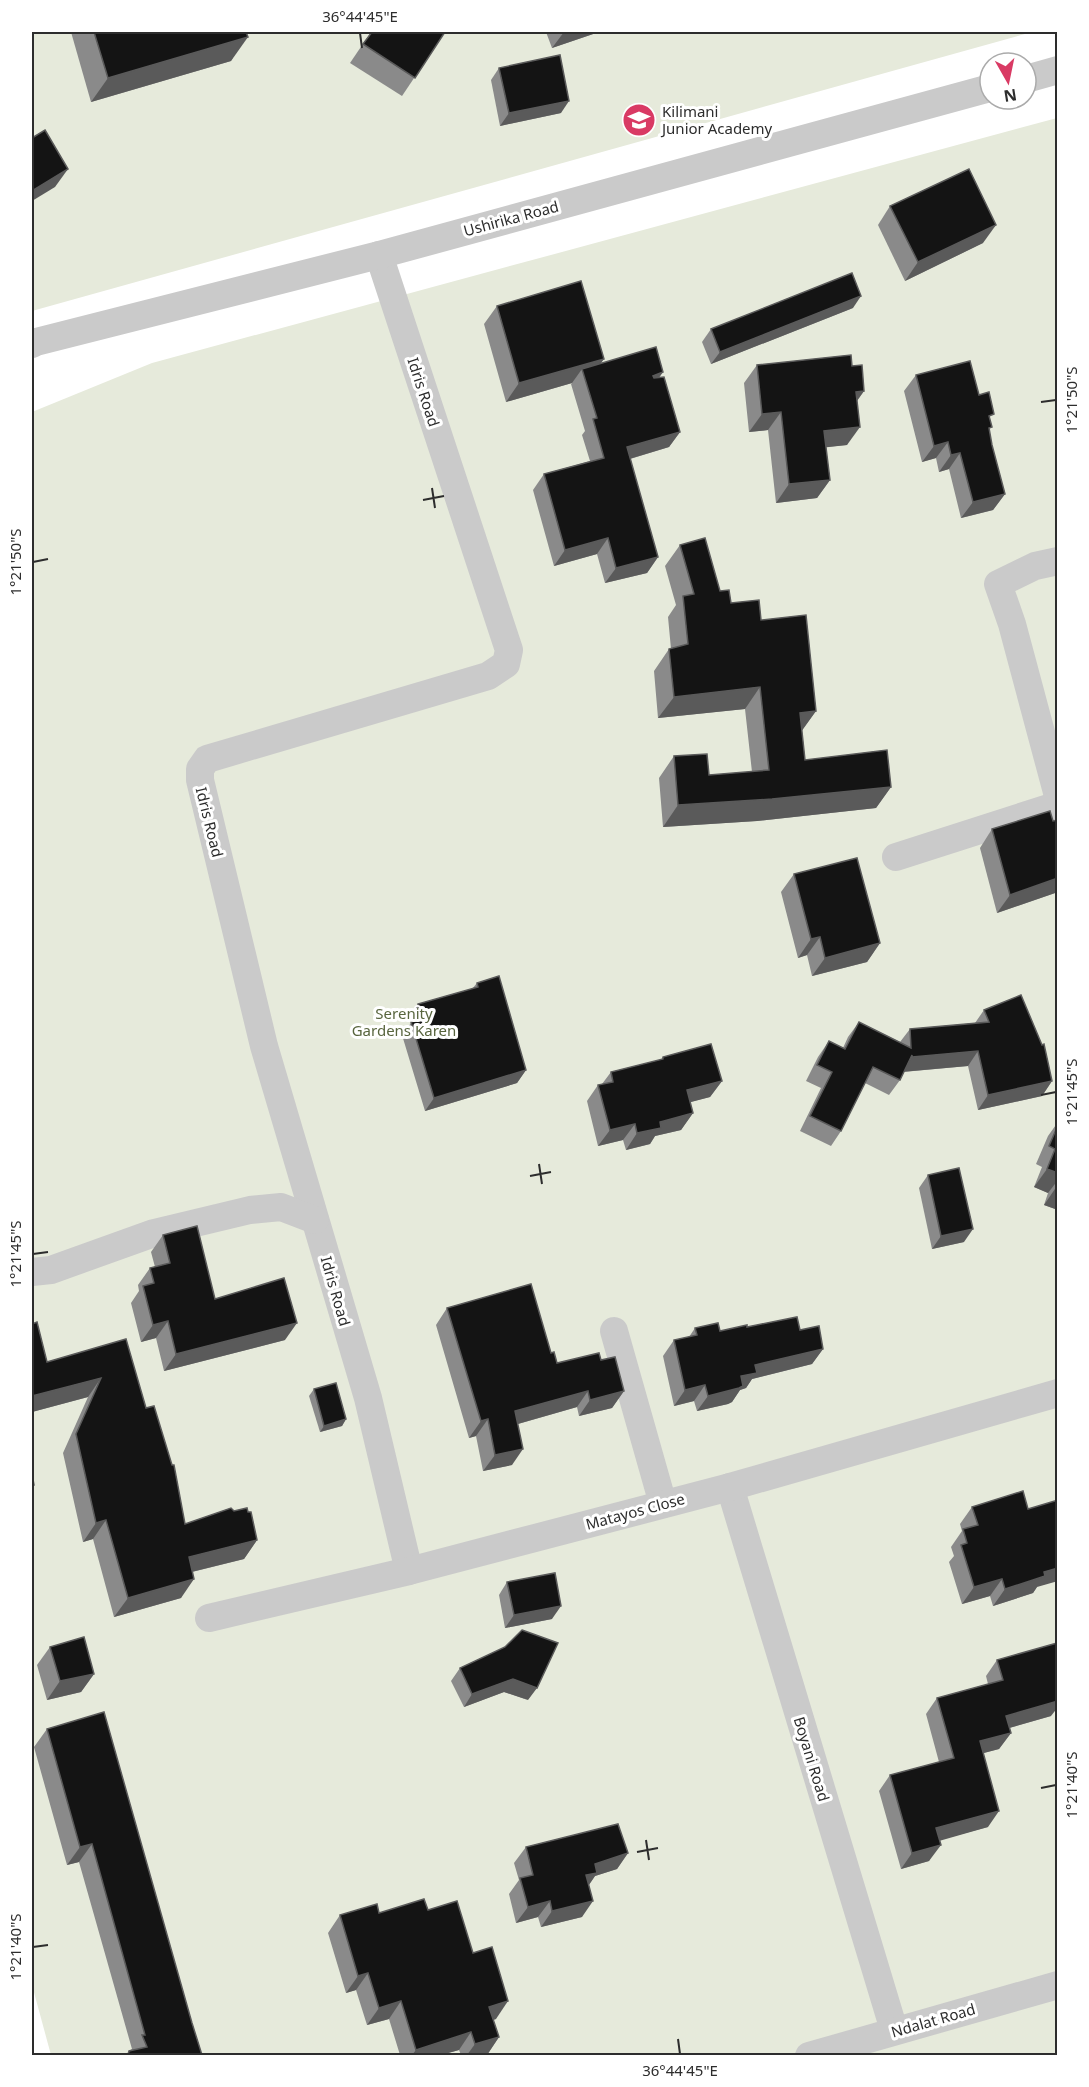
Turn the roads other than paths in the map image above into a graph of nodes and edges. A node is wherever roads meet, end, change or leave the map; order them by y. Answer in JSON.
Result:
{"nodes":[{"id":1,"x":1058,"y":70,"type":"edge"},
{"id":2,"x":1038,"y":76,"type":"edge"},
{"id":3,"x":978,"y":91,"type":"edge"},
{"id":4,"x":379,"y":255,"type":"junction"},
{"id":5,"x":33,"y":343,"type":"edge"},
{"id":6,"x":1058,"y":561,"type":"edge"},
{"id":7,"x":1058,"y":796,"type":"edge"},
{"id":8,"x":1058,"y":805,"type":"edge"},
{"id":9,"x":896,"y":857,"type":"dead end"},
{"id":10,"x":315,"y":1220,"type":"junction"},
{"id":11,"x":32,"y":1272,"type":"edge"},
{"id":12,"x":614,"y":1331,"type":"dead end"},
{"id":13,"x":1058,"y":1393,"type":"edge"},
{"id":14,"x":730,"y":1487,"type":"junction"},
{"id":15,"x":663,"y":1504,"type":"junction"},
{"id":16,"x":409,"y":1570,"type":"junction"},
{"id":17,"x":209,"y":1618,"type":"dead end"},
{"id":18,"x":1058,"y":1985,"type":"edge"},
{"id":19,"x":894,"y":2031,"type":"junction"},
{"id":20,"x":809,"y":2055,"type":"edge"}],
"edges":[{"from":1,"to":2,"type":"street"},
{"from":3,"to":4,"type":"street","name":"Ushirika Road"},
{"from":4,"to":5,"type":"street","name":"Ushirika Road"},
{"from":4,"to":10,"type":"street","name":"Idris Road"},
{"from":6,"to":7,"type":"street"},
{"from":8,"to":9,"type":"street"},
{"from":10,"to":11,"type":"street"},
{"from":10,"to":16,"type":"street","name":"Idris Road"},
{"from":12,"to":15,"type":"street"},
{"from":13,"to":14,"type":"street","name":"Matayos Close"},
{"from":14,"to":15,"type":"street","name":"Matayos Close"},
{"from":14,"to":19,"type":"street","name":"Boyani Road"},
{"from":15,"to":16,"type":"street","name":"Matayos Close"},
{"from":16,"to":17,"type":"street","name":"Matayos Close"},
{"from":18,"to":19,"type":"street","name":"Ndalat Road"},
{"from":19,"to":20,"type":"street","name":"Ndalat Road"}]}
